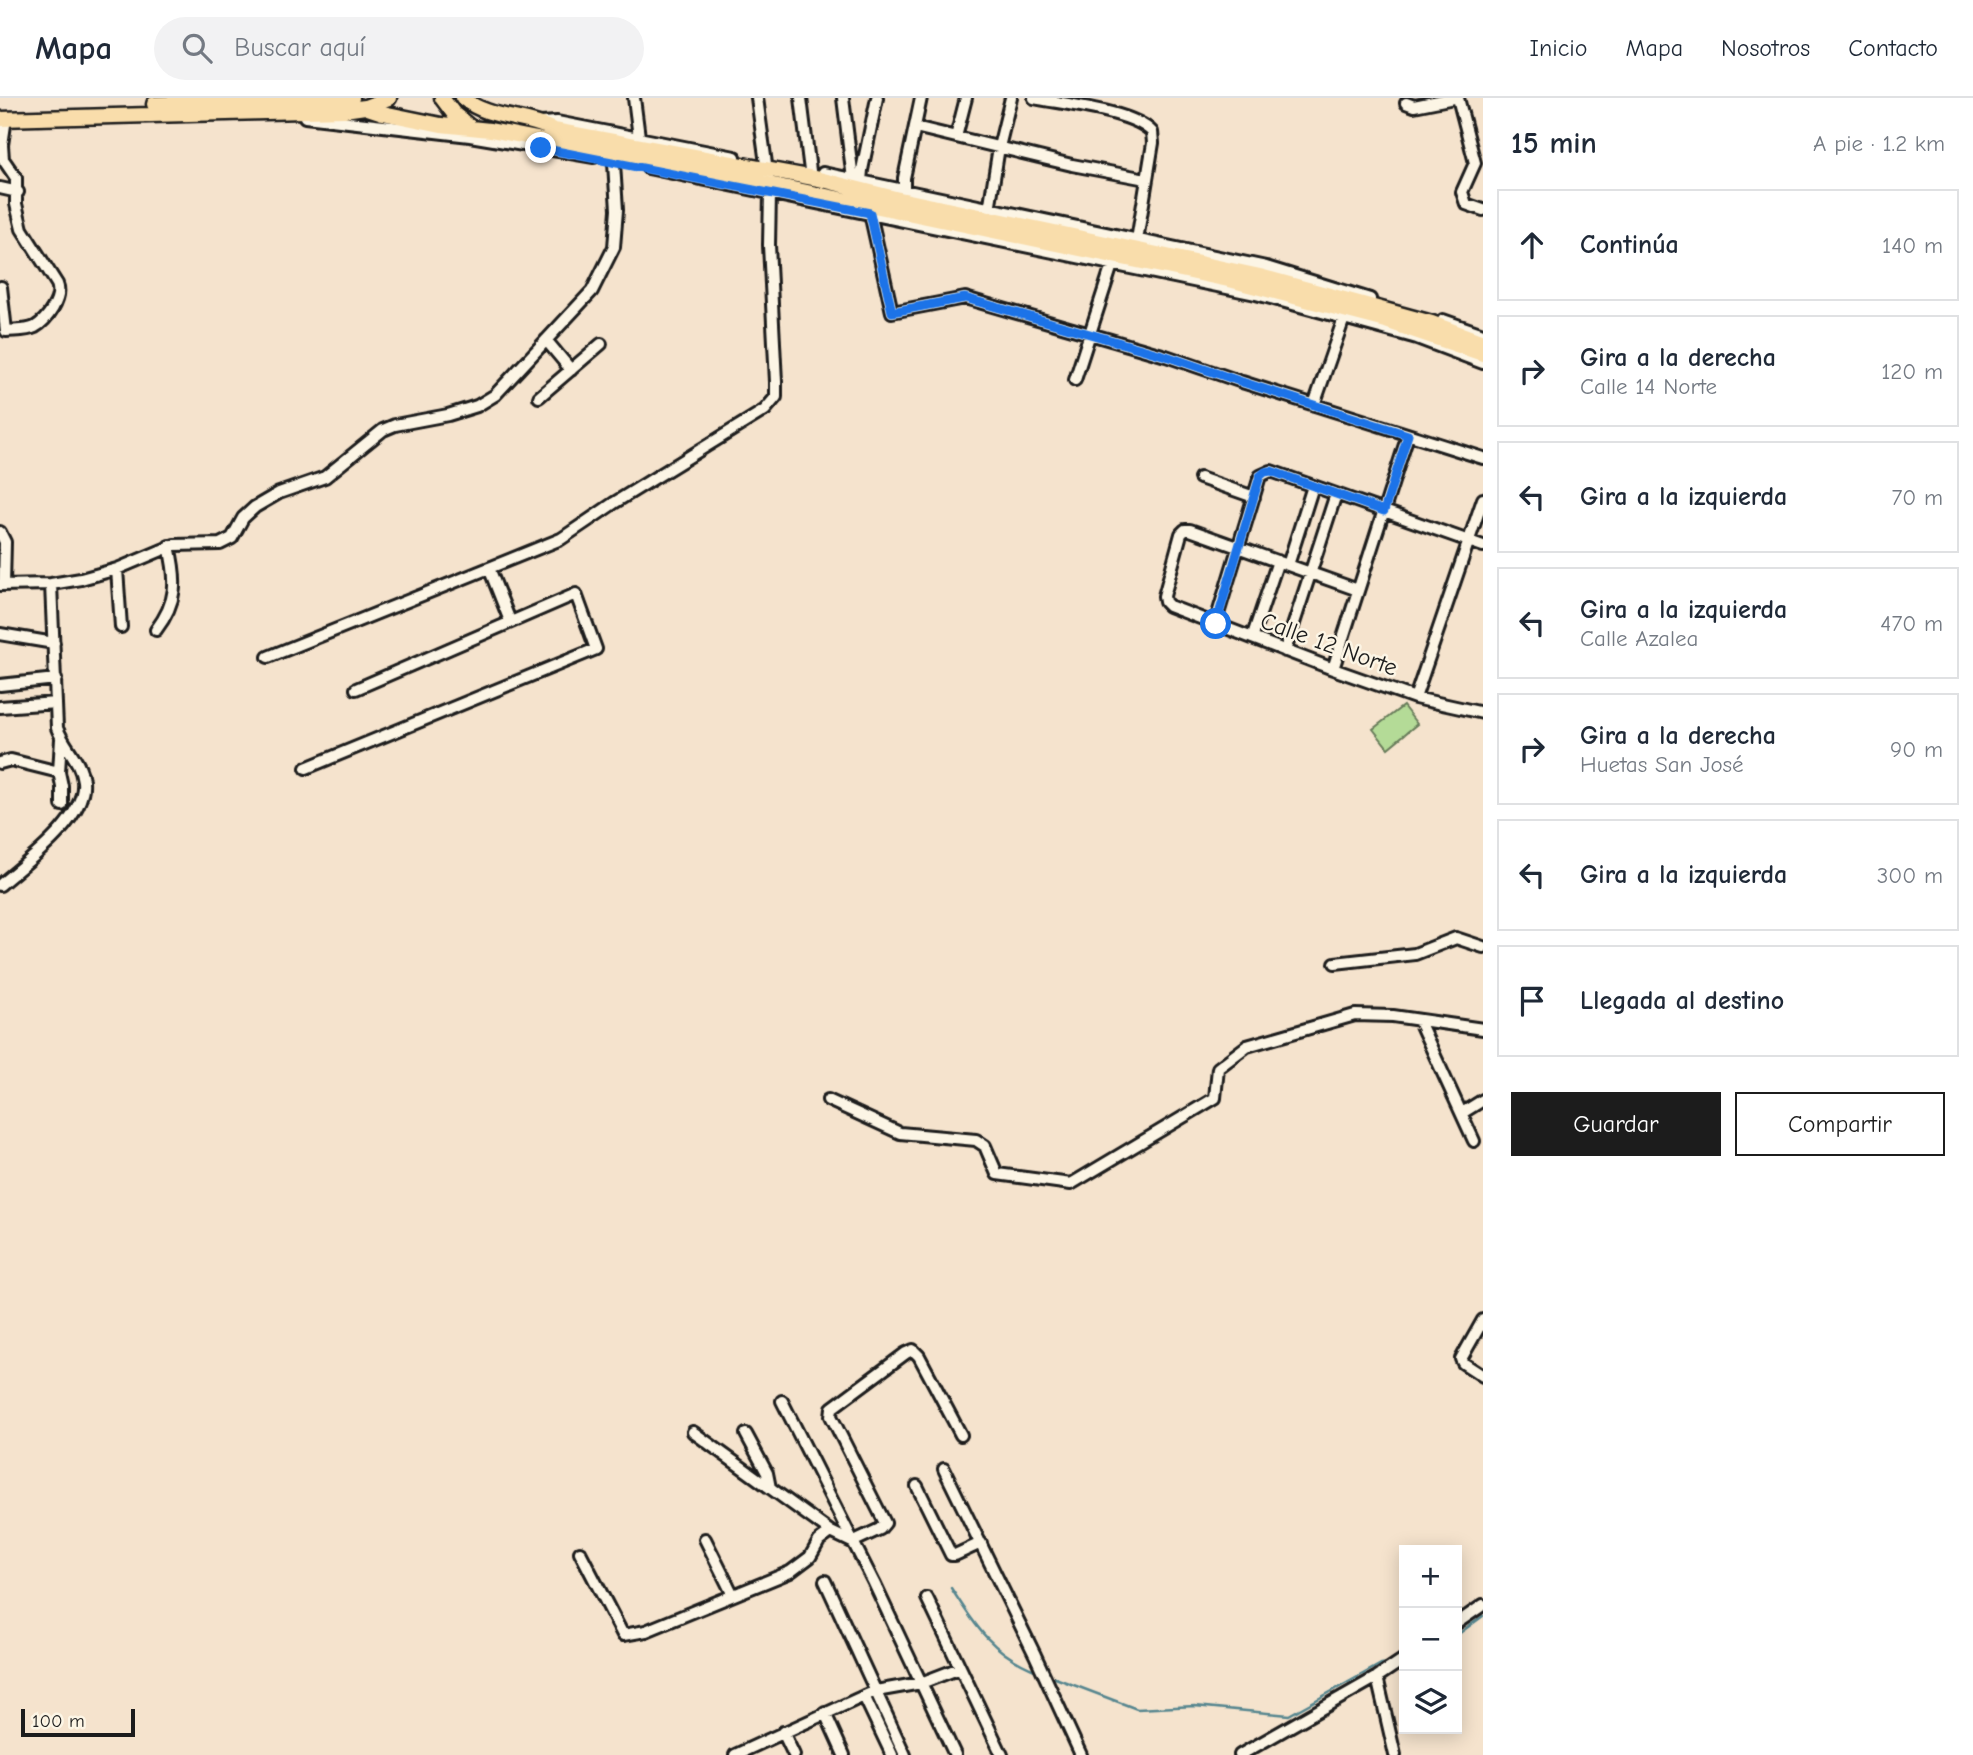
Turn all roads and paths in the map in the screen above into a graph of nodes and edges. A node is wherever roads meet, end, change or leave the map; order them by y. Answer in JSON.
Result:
{"nodes":[{"id":1,"x":351,"y":98,"type":"edge"},
{"id":2,"x":389,"y":98,"type":"edge"},
{"id":3,"x":442,"y":98,"type":"edge"},
{"id":4,"x":634,"y":98,"type":"edge"},
{"id":5,"x":757,"y":98,"type":"edge"},
{"id":6,"x":801,"y":98,"type":"edge"},
{"id":7,"x":843,"y":98,"type":"edge"},
{"id":8,"x":877,"y":98,"type":"edge"},
{"id":9,"x":921,"y":98,"type":"edge"},
{"id":10,"x":966,"y":98,"type":"edge"},
{"id":11,"x":1011,"y":98,"type":"edge"},
{"id":12,"x":1034,"y":98,"type":"edge"},
{"id":13,"x":1456,"y":98,"type":"edge"},
{"id":14,"x":464,"y":99,"type":"edge"},
{"id":15,"x":1406,"y":103,"type":"dead end"},
{"id":16,"x":205,"y":104,"type":"edge"},
{"id":17,"x":365,"y":107,"type":"junction"},
{"id":18,"x":254,"y":112,"type":"junction"},
{"id":19,"x":2,"y":116,"type":"edge"},
{"id":20,"x":541,"y":123,"type":"junction"},
{"id":21,"x":915,"y":127,"type":"junction"},
{"id":22,"x":472,"y":128,"type":"junction"},
{"id":23,"x":639,"y":137,"type":"junction"},
{"id":24,"x":956,"y":137,"type":"junction"},
{"id":25,"x":499,"y":141,"type":"junction"},
{"id":26,"x":999,"y":148,"type":"junction"},
{"id":27,"x":614,"y":152,"type":"junction"},
{"id":28,"x":810,"y":171,"type":"junction"},
{"id":29,"x":768,"y":178,"type":"junction"},
{"id":30,"x":1146,"y":179,"type":"junction"},
{"id":31,"x":857,"y":180,"type":"junction"},
{"id":32,"x":0,"y":188,"type":"edge"},
{"id":33,"x":18,"y":192,"type":"junction"},
{"id":34,"x":904,"y":192,"type":"junction"},
{"id":35,"x":989,"y":210,"type":"junction"},
{"id":36,"x":1483,"y":210,"type":"edge"},
{"id":37,"x":870,"y":213,"type":"junction"},
{"id":38,"x":1137,"y":240,"type":"junction"},
{"id":39,"x":1112,"y":265,"type":"junction"},
{"id":40,"x":1,"y":287,"type":"edge"},
{"id":41,"x":1344,"y":318,"type":"junction"},
{"id":42,"x":1089,"y":332,"type":"junction"},
{"id":43,"x":1483,"y":334,"type":"edge"},
{"id":44,"x":1483,"y":342,"type":"edge"},
{"id":45,"x":543,"y":343,"type":"junction"},
{"id":46,"x":601,"y":344,"type":"dead end"},
{"id":47,"x":1483,"y":354,"type":"edge"},
{"id":48,"x":1483,"y":363,"type":"edge"},
{"id":49,"x":569,"y":372,"type":"junction"},
{"id":50,"x":1075,"y":380,"type":"dead end"},
{"id":51,"x":539,"y":397,"type":"dead end"},
{"id":52,"x":1314,"y":405,"type":"junction"},
{"id":53,"x":1408,"y":435,"type":"junction"},
{"id":54,"x":1483,"y":458,"type":"edge"},
{"id":55,"x":1200,"y":478,"type":"dead end"},
{"id":56,"x":1313,"y":486,"type":"junction"},
{"id":57,"x":1336,"y":494,"type":"junction"},
{"id":58,"x":1254,"y":497,"type":"junction"},
{"id":59,"x":1483,"y":499,"type":"edge"},
{"id":60,"x":1384,"y":511,"type":"junction"},
{"id":61,"x":0,"y":532,"type":"edge"},
{"id":62,"x":1468,"y":541,"type":"junction"},
{"id":63,"x":1483,"y":546,"type":"edge"},
{"id":64,"x":169,"y":547,"type":"junction"},
{"id":65,"x":1238,"y":547,"type":"junction"},
{"id":66,"x":1283,"y":563,"type":"junction"},
{"id":67,"x":489,"y":568,"type":"junction"},
{"id":68,"x":117,"y":569,"type":"junction"},
{"id":69,"x":1310,"y":572,"type":"junction"},
{"id":70,"x":51,"y":584,"type":"junction"},
{"id":71,"x":2,"y":585,"type":"edge"},
{"id":72,"x":1358,"y":590,"type":"junction"},
{"id":73,"x":510,"y":621,"type":"junction"},
{"id":74,"x":1216,"y":624,"type":"junction"},
{"id":75,"x":121,"y":627,"type":"dead end"},
{"id":76,"x":156,"y":629,"type":"dead end"},
{"id":77,"x":0,"y":634,"type":"edge"},
{"id":78,"x":1252,"y":638,"type":"junction"},
{"id":79,"x":54,"y":643,"type":"junction"},
{"id":80,"x":1285,"y":651,"type":"junction"},
{"id":81,"x":268,"y":657,"type":"dead end"},
{"id":82,"x":1333,"y":669,"type":"junction"},
{"id":83,"x":57,"y":679,"type":"junction"},
{"id":84,"x":0,"y":685,"type":"edge"},
{"id":85,"x":356,"y":689,"type":"dead end"},
{"id":86,"x":1415,"y":698,"type":"junction"},
{"id":87,"x":56,"y":702,"type":"junction"},
{"id":88,"x":0,"y":707,"type":"edge"},
{"id":89,"x":1483,"y":713,"type":"edge"},
{"id":90,"x":61,"y":739,"type":"junction"},
{"id":91,"x":0,"y":763,"type":"edge"},
{"id":92,"x":306,"y":768,"type":"dead end"},
{"id":93,"x":59,"y":772,"type":"junction"},
{"id":94,"x":62,"y":805,"type":"dead end"},
{"id":95,"x":0,"y":885,"type":"edge"},
{"id":96,"x":1483,"y":947,"type":"edge"},
{"id":97,"x":1335,"y":963,"type":"dead end"},
{"id":98,"x":1419,"y":1021,"type":"junction"},
{"id":99,"x":1483,"y":1029,"type":"edge"},
{"id":100,"x":828,"y":1100,"type":"dead end"},
{"id":101,"x":1483,"y":1100,"type":"edge"},
{"id":102,"x":1462,"y":1113,"type":"junction"},
{"id":103,"x":1474,"y":1141,"type":"dead end"},
{"id":104,"x":1482,"y":1324,"type":"edge"},
{"id":105,"x":1483,"y":1376,"type":"edge"},
{"id":106,"x":782,"y":1401,"type":"dead end"},
{"id":107,"x":693,"y":1432,"type":"dead end"},
{"id":108,"x":746,"y":1434,"type":"dead end"},
{"id":109,"x":961,"y":1435,"type":"dead end"},
{"id":110,"x":944,"y":1469,"type":"dead end"},
{"id":111,"x":917,"y":1486,"type":"dead end"},
{"id":112,"x":770,"y":1488,"type":"junction"},
{"id":113,"x":831,"y":1532,"type":"junction"},
{"id":114,"x":705,"y":1539,"type":"dead end"},
{"id":115,"x":852,"y":1542,"type":"junction"},
{"id":116,"x":981,"y":1543,"type":"junction"},
{"id":117,"x":580,"y":1552,"type":"dead end"},
{"id":118,"x":825,"y":1581,"type":"dead end"},
{"id":119,"x":733,"y":1595,"type":"junction"},
{"id":120,"x":926,"y":1598,"type":"dead end"},
{"id":121,"x":1483,"y":1605,"type":"edge"},
{"id":122,"x":1462,"y":1620,"type":"edge"},
{"id":123,"x":1399,"y":1662,"type":"edge"},
{"id":124,"x":960,"y":1668,"type":"junction"},
{"id":125,"x":1377,"y":1677,"type":"junction"},
{"id":126,"x":921,"y":1683,"type":"junction"},
{"id":127,"x":876,"y":1691,"type":"junction"},
{"id":128,"x":864,"y":1696,"type":"junction"},
{"id":129,"x":825,"y":1713,"type":"junction"},
{"id":130,"x":783,"y":1732,"type":"junction"},
{"id":131,"x":741,"y":1754,"type":"edge"},
{"id":132,"x":794,"y":1755,"type":"edge"},
{"id":133,"x":844,"y":1755,"type":"edge"},
{"id":134,"x":892,"y":1755,"type":"edge"},
{"id":135,"x":905,"y":1755,"type":"edge"},
{"id":136,"x":955,"y":1755,"type":"edge"},
{"id":137,"x":1002,"y":1755,"type":"edge"},
{"id":138,"x":1081,"y":1755,"type":"edge"},
{"id":139,"x":1240,"y":1755,"type":"edge"},
{"id":140,"x":1395,"y":1755,"type":"edge"}],
"edges":[{"from":1,"to":16,"type":"main road"},
{"from":2,"to":17,"type":"main road"},
{"from":3,"to":22,"type":"main road"},
{"from":4,"to":23,"type":"street"},
{"from":5,"to":29,"type":"street"},
{"from":6,"to":28,"type":"street"},
{"from":7,"to":31,"type":"street"},
{"from":8,"to":31,"type":"street"},
{"from":9,"to":21,"type":"street"},
{"from":10,"to":24,"type":"street"},
{"from":11,"to":26,"type":"street"},
{"from":12,"to":30,"type":"street"},
{"from":13,"to":15,"type":"street"},
{"from":13,"to":36,"type":"street"},
{"from":14,"to":20,"type":"main road"},
{"from":16,"to":18,"type":"main road"},
{"from":16,"to":19,"type":"main road"},
{"from":17,"to":18,"type":"main road"},
{"from":17,"to":22,"type":"main road"},
{"from":18,"to":25,"type":"street"},
{"from":19,"to":33,"type":"street"},
{"from":20,"to":23,"type":"street"},
{"from":20,"to":27,"type":"main road"},
{"from":21,"to":24,"type":"street"},
{"from":21,"to":34,"type":"street"},
{"from":22,"to":25,"type":"main road"},
{"from":22,"to":27,"type":"main road"},
{"from":23,"to":29,"type":"street"},
{"from":24,"to":26,"type":"street"},
{"from":25,"to":27,"type":"street"},
{"from":26,"to":30,"type":"street"},
{"from":26,"to":35,"type":"street"},
{"from":27,"to":29,"type":"main road"},
{"from":27,"to":45,"type":"street"},
{"from":28,"to":29,"type":"street"},
{"from":28,"to":31,"type":"street"},
{"from":29,"to":37,"type":"street"},
{"from":29,"to":44,"type":"main road"},
{"from":29,"to":47,"type":"main road"},
{"from":29,"to":67,"type":"street"},
{"from":30,"to":38,"type":"street"},
{"from":31,"to":34,"type":"street"},
{"from":32,"to":33,"type":"street"},
{"from":33,"to":40,"type":"street"},
{"from":34,"to":35,"type":"street"},
{"from":35,"to":38,"type":"street"},
{"from":37,"to":39,"type":"street"},
{"from":37,"to":42,"type":"street"},
{"from":38,"to":43,"type":"street"},
{"from":39,"to":41,"type":"street"},
{"from":39,"to":42,"type":"street"},
{"from":41,"to":48,"type":"street"},
{"from":41,"to":52,"type":"street"},
{"from":42,"to":50,"type":"street"},
{"from":42,"to":52,"type":"street"},
{"from":45,"to":49,"type":"street"},
{"from":45,"to":64,"type":"street"},
{"from":46,"to":49,"type":"street"},
{"from":49,"to":51,"type":"street"},
{"from":52,"to":53,"type":"street"},
{"from":53,"to":54,"type":"street"},
{"from":53,"to":60,"type":"street"},
{"from":55,"to":58,"type":"street"},
{"from":56,"to":57,"type":"street"},
{"from":56,"to":58,"type":"street"},
{"from":56,"to":66,"type":"street"},
{"from":57,"to":60,"type":"street"},
{"from":57,"to":69,"type":"street"},
{"from":58,"to":65,"type":"street"},
{"from":59,"to":62,"type":"street"},
{"from":60,"to":62,"type":"street"},
{"from":60,"to":72,"type":"street"},
{"from":61,"to":71,"type":"street"},
{"from":62,"to":63,"type":"street"},
{"from":62,"to":86,"type":"street"},
{"from":64,"to":68,"type":"street"},
{"from":64,"to":76,"type":"street"},
{"from":65,"to":66,"type":"street"},
{"from":65,"to":74,"type":"street"},
{"from":65,"to":74,"type":"street","name":"Calle 12 Norte"},
{"from":66,"to":69,"type":"street"},
{"from":66,"to":78,"type":"street"},
{"from":67,"to":73,"type":"street"},
{"from":67,"to":81,"type":"street"},
{"from":68,"to":70,"type":"street"},
{"from":68,"to":75,"type":"street"},
{"from":69,"to":72,"type":"street"},
{"from":69,"to":80,"type":"street"},
{"from":70,"to":71,"type":"street"},
{"from":70,"to":79,"type":"street"},
{"from":72,"to":82,"type":"street"},
{"from":73,"to":85,"type":"street"},
{"from":73,"to":92,"type":"street"},
{"from":74,"to":78,"type":"street","name":"Calle 12 Norte"},
{"from":77,"to":79,"type":"street"},
{"from":78,"to":80,"type":"street","name":"Calle 12 Norte"},
{"from":79,"to":83,"type":"street"},
{"from":80,"to":82,"type":"street","name":"Calle 12 Norte"},
{"from":82,"to":86,"type":"street","name":"Calle 12 Norte"},
{"from":83,"to":84,"type":"street"},
{"from":83,"to":87,"type":"street"},
{"from":86,"to":89,"type":"street","name":"Calle 12 Norte"},
{"from":87,"to":88,"type":"street"},
{"from":87,"to":90,"type":"street"},
{"from":90,"to":93,"type":"street"},
{"from":90,"to":95,"type":"street"},
{"from":91,"to":93,"type":"street"},
{"from":93,"to":94,"type":"street"},
{"from":96,"to":97,"type":"street"},
{"from":98,"to":99,"type":"street"},
{"from":98,"to":100,"type":"street"},
{"from":98,"to":102,"type":"street"},
{"from":101,"to":102,"type":"street"},
{"from":102,"to":103,"type":"street"},
{"from":104,"to":105,"type":"street"},
{"from":106,"to":115,"type":"street"},
{"from":107,"to":112,"type":"street"},
{"from":108,"to":112,"type":"street"},
{"from":109,"to":115,"type":"street"},
{"from":110,"to":116,"type":"street"},
{"from":111,"to":116,"type":"street"},
{"from":112,"to":113,"type":"street"},
{"from":113,"to":115,"type":"street"},
{"from":113,"to":119,"type":"street"},
{"from":114,"to":119,"type":"street"},
{"from":115,"to":126,"type":"street"},
{"from":116,"to":138,"type":"street"},
{"from":117,"to":119,"type":"street"},
{"from":118,"to":127,"type":"street"},
{"from":120,"to":124,"type":"street"},
{"from":121,"to":122,"type":"street"},
{"from":123,"to":125,"type":"street"},
{"from":124,"to":126,"type":"street"},
{"from":124,"to":137,"type":"street"},
{"from":125,"to":139,"type":"street"},
{"from":125,"to":140,"type":"street"},
{"from":126,"to":127,"type":"street"},
{"from":126,"to":136,"type":"street"},
{"from":127,"to":128,"type":"street"},
{"from":127,"to":135,"type":"street"},
{"from":128,"to":129,"type":"street"},
{"from":128,"to":134,"type":"street"},
{"from":129,"to":130,"type":"street"},
{"from":129,"to":133,"type":"street"},
{"from":130,"to":131,"type":"street"},
{"from":130,"to":132,"type":"street"}]}
